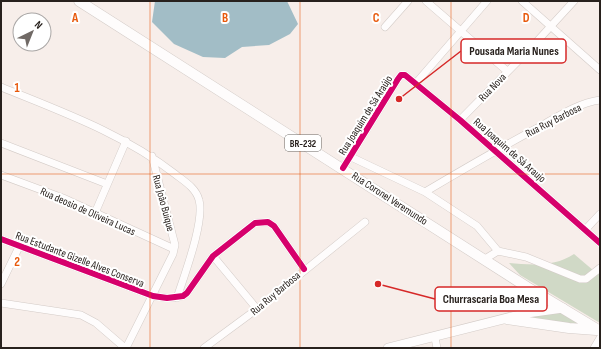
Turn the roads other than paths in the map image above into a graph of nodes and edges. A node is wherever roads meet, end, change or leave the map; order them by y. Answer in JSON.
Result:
{"nodes":[{"id":1,"x":79,"y":1,"type":"edge"},
{"id":2,"x":408,"y":1,"type":"edge"},
{"id":3,"x":426,"y":1,"type":"edge"},
{"id":4,"x":487,"y":1,"type":"edge"},
{"id":5,"x":522,"y":1,"type":"edge"},
{"id":6,"x":574,"y":1,"type":"edge"},
{"id":7,"x":385,"y":27,"type":"dead end"},
{"id":8,"x":550,"y":27,"type":"junction"},
{"id":9,"x":461,"y":32,"type":"junction"},
{"id":10,"x":600,"y":70,"type":"edge"},
{"id":11,"x":507,"y":71,"type":"junction"},
{"id":12,"x":405,"y":75,"type":"joint"},
{"id":13,"x":416,"y":83,"type":"junction"},
{"id":14,"x":1,"y":87,"type":"edge"},
{"id":15,"x":599,"y":99,"type":"edge"},
{"id":16,"x":460,"y":120,"type":"junction"},
{"id":17,"x":126,"y":141,"type":"junction"},
{"id":18,"x":1,"y":143,"type":"edge"},
{"id":19,"x":495,"y":150,"type":"junction"},
{"id":20,"x":152,"y":156,"type":"junction"},
{"id":21,"x":351,"y":157,"type":"junction"},
{"id":22,"x":343,"y":168,"type":"junction"},
{"id":23,"x":1,"y":175,"type":"edge"},
{"id":24,"x":108,"y":184,"type":"junction"},
{"id":25,"x":425,"y":192,"type":"junction"},
{"id":26,"x":95,"y":212,"type":"junction"},
{"id":27,"x":600,"y":214,"type":"edge"},
{"id":28,"x":365,"y":222,"type":"dead end"},
{"id":29,"x":585,"y":230,"type":"junction"},
{"id":30,"x":1,"y":239,"type":"edge"},
{"id":31,"x":600,"y":243,"type":"edge"},
{"id":32,"x":19,"y":246,"type":"junction"},
{"id":33,"x":174,"y":249,"type":"junction"},
{"id":34,"x":498,"y":251,"type":"junction"},
{"id":35,"x":213,"y":256,"type":"junction"},
{"id":36,"x":485,"y":259,"type":"junction"},
{"id":37,"x":600,"y":268,"type":"edge"},
{"id":38,"x":304,"y":269,"type":"junction"},
{"id":39,"x":1,"y":284,"type":"edge"},
{"id":40,"x":526,"y":287,"type":"junction"},
{"id":41,"x":152,"y":296,"type":"junction"},
{"id":42,"x":177,"y":298,"type":"junction"},
{"id":43,"x":1,"y":303,"type":"edge"},
{"id":44,"x":563,"y":308,"type":"junction"},
{"id":45,"x":256,"y":309,"type":"junction"},
{"id":46,"x":526,"y":313,"type":"junction"},
{"id":47,"x":507,"y":319,"type":"junction"},
{"id":48,"x":599,"y":333,"type":"edge"},
{"id":49,"x":435,"y":338,"type":"junction"},
{"id":50,"x":126,"y":348,"type":"edge"},
{"id":51,"x":204,"y":348,"type":"edge"},
{"id":52,"x":392,"y":348,"type":"edge"},
{"id":53,"x":437,"y":348,"type":"edge"},
{"id":54,"x":594,"y":348,"type":"edge"}],
"edges":[{"from":1,"to":22,"type":"highway","name":"Rua Coronel Veremundo","number":"BR-232"},
{"from":2,"to":7,"type":"street"},
{"from":3,"to":9,"type":"street"},
{"from":4,"to":9,"type":"street"},
{"from":5,"to":8,"type":"street"},
{"from":6,"to":8,"type":"street","name":"Rua Nova"},
{"from":8,"to":10,"type":"street"},
{"from":8,"to":11,"type":"street","name":"Rua Nova"},
{"from":9,"to":11,"type":"street"},
{"from":9,"to":13,"type":"street"},
{"from":11,"to":16,"type":"street","name":"Rua Nova"},
{"from":12,"to":13,"type":"street","name":"Rua Joaquim de Sá Araujo"},
{"from":12,"to":21,"type":"street","name":"Rua Joaquim de Sá Araújo"},
{"from":13,"to":16,"type":"street","name":"Rua Joaquim de Sá Araujo"},
{"from":14,"to":17,"type":"street","name":"Rua João Buique"},
{"from":15,"to":19,"type":"street","name":"Rua Ruy Barbosa"},
{"from":16,"to":19,"type":"street","name":"Rua Joaquim de Sá Araujo"},
{"from":17,"to":20,"type":"street","name":"Rua João Buique"},
{"from":17,"to":24,"type":"street"},
{"from":18,"to":24,"type":"street"},
{"from":19,"to":25,"type":"street","name":"Rua Ruy Barbosa"},
{"from":19,"to":29,"type":"street","name":"Rua Joaquim de Sá Araujo"},
{"from":20,"to":33,"type":"street","name":"Rua João Buique"},
{"from":20,"to":42,"type":"street","name":"Rua João Buique"},
{"from":21,"to":22,"type":"street","name":"Rua Joaquim de Sá Araújo"},
{"from":21,"to":25,"type":"street"},
{"from":22,"to":36,"type":"highway","name":"Rua Coronel Veremundo","number":"BR-232"},
{"from":23,"to":26,"type":"street","name":"Rua deosio de Oliveira Lucas"},
{"from":24,"to":26,"type":"street"},
{"from":25,"to":34,"type":"street"},
{"from":26,"to":33,"type":"street","name":"Rua deosio de Oliveira Lucas"},
{"from":27,"to":29,"type":"street"},
{"from":28,"to":38,"type":"street","name":"Rua Ruy Barbosa"},
{"from":29,"to":31,"type":"street","name":"Rua Joaquim de Sá Araujo"},
{"from":30,"to":32,"type":"street","name":"Rua Estudante Gizelle Alves Conserva"},
{"from":32,"to":39,"type":"street"},
{"from":32,"to":41,"type":"street","name":"Rua Estudante Gizelle Alves Conserva"},
{"from":33,"to":41,"type":"street"},
{"from":34,"to":36,"type":"street"},
{"from":34,"to":37,"type":"street"},
{"from":35,"to":38,"type":"street"},
{"from":35,"to":42,"type":"street"},
{"from":35,"to":45,"type":"street"},
{"from":36,"to":40,"type":"highway","name":"Rua Coronel Veremundo","number":"BR-232"},
{"from":38,"to":45,"type":"street","name":"Rua Ruy Barbosa"},
{"from":40,"to":44,"type":"highway","name":"Rua Coronel Veremundo","number":"BR-232"},
{"from":40,"to":46,"type":"highway"},
{"from":41,"to":42,"type":"street","name":"Rua Estudante Gizelle Alves Conserva"},
{"from":41,"to":50,"type":"street"},
{"from":43,"to":50,"type":"street"},
{"from":44,"to":46,"type":"main road"},
{"from":44,"to":48,"type":"highway","name":"Rua Coronel Veremundo","number":"BR-232"},
{"from":45,"to":51,"type":"street","name":"Rua Ruy Barbosa"},
{"from":46,"to":47,"type":"main road"},
{"from":47,"to":48,"type":"highway"},
{"from":47,"to":49,"type":"main road"},
{"from":48,"to":54,"type":"street"},
{"from":49,"to":52,"type":"main road"},
{"from":49,"to":53,"type":"street"}]}
